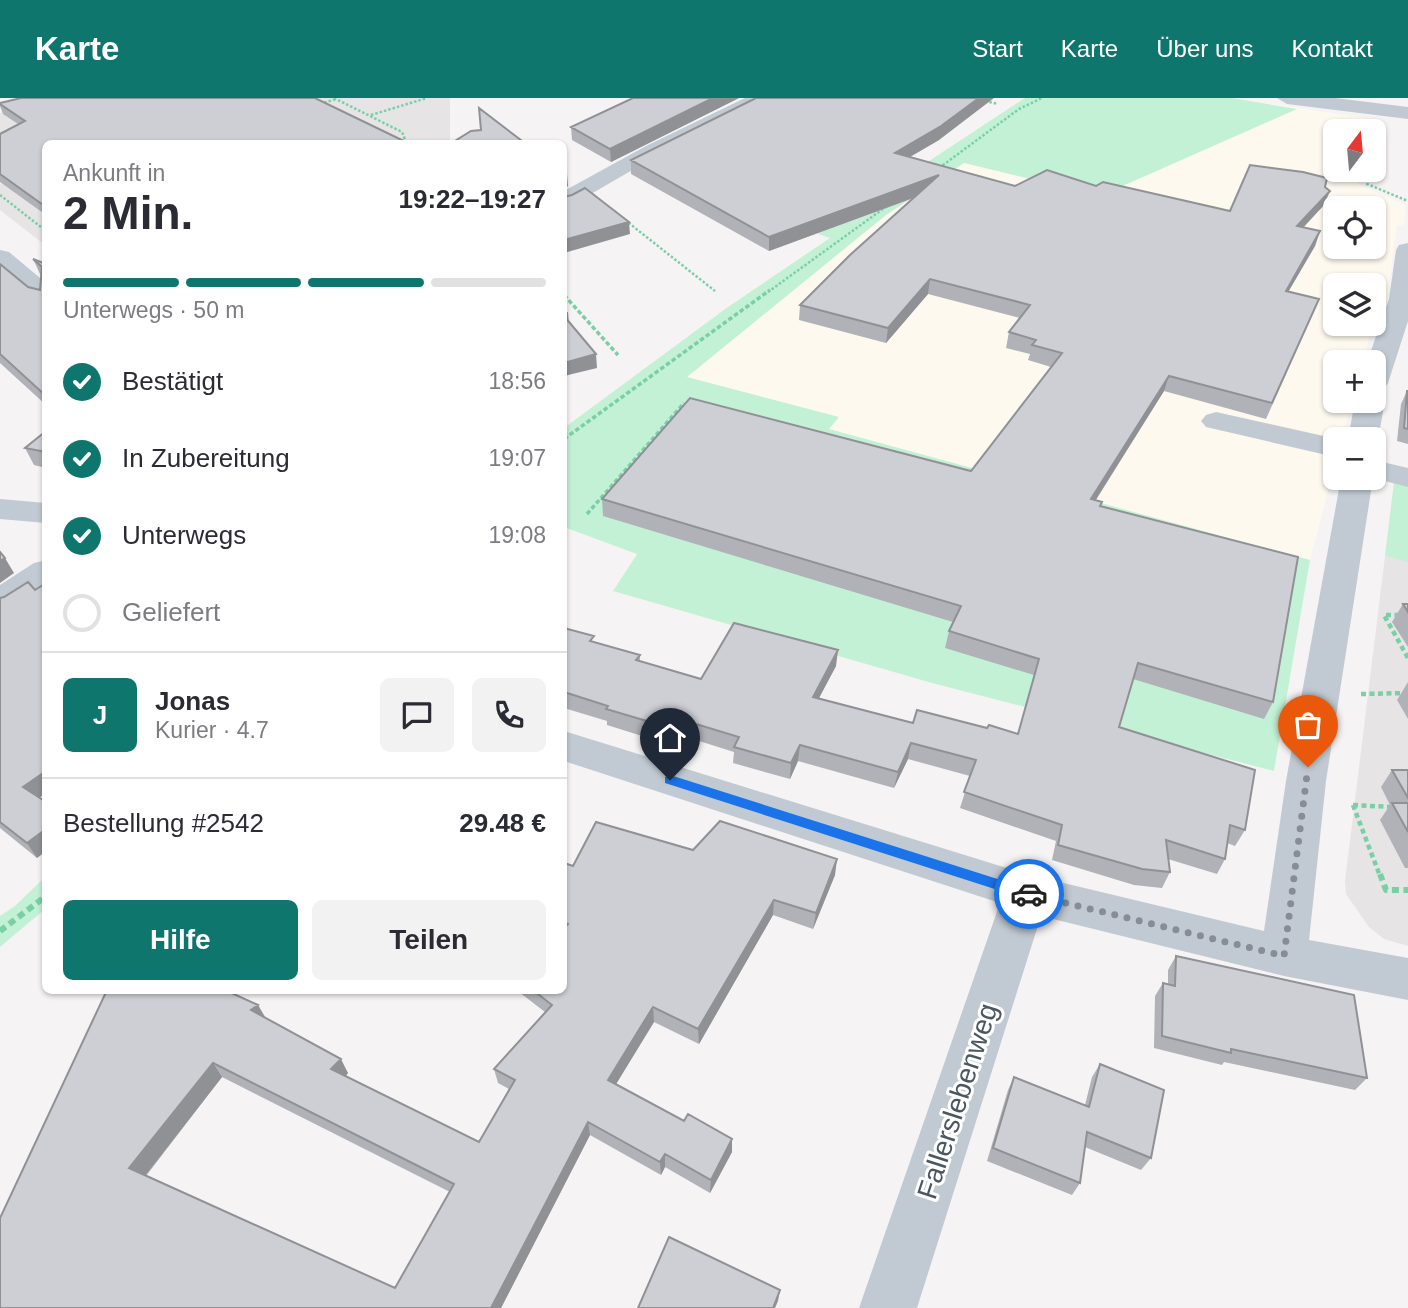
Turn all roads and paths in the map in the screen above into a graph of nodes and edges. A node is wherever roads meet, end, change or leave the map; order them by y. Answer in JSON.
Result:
{"nodes":[{"id":1,"x":335,"y":98,"type":"edge"},
{"id":2,"x":427,"y":98,"type":"edge"},
{"id":3,"x":761,"y":98,"type":"edge"},
{"id":4,"x":1042,"y":98,"type":"edge"},
{"id":5,"x":1287,"y":98,"type":"edge"},
{"id":6,"x":1314,"y":100,"type":"edge"},
{"id":7,"x":985,"y":101,"type":"dead end"},
{"id":8,"x":998,"y":104,"type":"dead end"},
{"id":9,"x":312,"y":106,"type":"edge"},
{"id":10,"x":1408,"y":113,"type":"edge"},
{"id":11,"x":370,"y":116,"type":"junction"},
{"id":12,"x":405,"y":140,"type":"edge"},
{"id":13,"x":939,"y":168,"type":"edge"},
{"id":14,"x":1367,"y":182,"type":"edge"},
{"id":15,"x":584,"y":188,"type":"junction"},
{"id":16,"x":0,"y":195,"type":"edge"},
{"id":17,"x":567,"y":198,"type":"edge"},
{"id":18,"x":895,"y":200,"type":"edge"},
{"id":19,"x":1408,"y":201,"type":"edge"},
{"id":20,"x":42,"y":228,"type":"edge"},
{"id":21,"x":1408,"y":250,"type":"edge"},
{"id":22,"x":0,"y":257,"type":"edge"},
{"id":23,"x":715,"y":291,"type":"dead end"},
{"id":24,"x":42,"y":293,"type":"edge"},
{"id":25,"x":567,"y":298,"type":"edge"},
{"id":26,"x":1385,"y":350,"type":"edge"},
{"id":27,"x":618,"y":355,"type":"dead end"},
{"id":28,"x":684,"y":403,"type":"edge"},
{"id":29,"x":1216,"y":421,"type":"dead end"},
{"id":30,"x":567,"y":437,"type":"edge"},
{"id":31,"x":1323,"y":445,"type":"edge"},
{"id":32,"x":1386,"y":473,"type":"edge"},
{"id":33,"x":1408,"y":478,"type":"edge"},
{"id":34,"x":1355,"y":490,"type":"edge"},
{"id":35,"x":0,"y":509,"type":"edge"},
{"id":36,"x":42,"y":513,"type":"edge"},
{"id":37,"x":587,"y":514,"type":"dead end"},
{"id":38,"x":42,"y":574,"type":"edge"},
{"id":39,"x":0,"y":602,"type":"edge"},
{"id":40,"x":1408,"y":615,"type":"edge"},
{"id":41,"x":1408,"y":658,"type":"edge"},
{"id":42,"x":567,"y":747,"type":"edge"},
{"id":43,"x":1353,"y":805,"type":"dead end"},
{"id":44,"x":1408,"y":890,"type":"edge"},
{"id":45,"x":1026,"y":893,"type":"junction"},
{"id":46,"x":42,"y":899,"type":"edge"},
{"id":47,"x":0,"y":932,"type":"edge"},
{"id":48,"x":1284,"y":956,"type":"junction"},
{"id":49,"x":1408,"y":979,"type":"edge"},
{"id":50,"x":888,"y":1308,"type":"edge"}],
"edges":[{"from":1,"to":9,"type":"path"},
{"from":1,"to":11,"type":"path"},
{"from":2,"to":11,"type":"path"},
{"from":3,"to":15,"type":"street"},
{"from":4,"to":13,"type":"path"},
{"from":5,"to":6,"type":"street"},
{"from":6,"to":10,"type":"street"},
{"from":7,"to":8,"type":"path"},
{"from":11,"to":12,"type":"path"},
{"from":14,"to":19,"type":"path"},
{"from":15,"to":17,"type":"street"},
{"from":15,"to":23,"type":"path"},
{"from":16,"to":20,"type":"path"},
{"from":18,"to":30,"type":"path"},
{"from":21,"to":26,"type":"street"},
{"from":22,"to":24,"type":"street"},
{"from":25,"to":27,"type":"path"},
{"from":28,"to":37,"type":"path"},
{"from":29,"to":31,"type":"street"},
{"from":32,"to":33,"type":"street"},
{"from":34,"to":48,"type":"street"},
{"from":35,"to":36,"type":"street"},
{"from":38,"to":39,"type":"street"},
{"from":40,"to":41,"type":"path"},
{"from":42,"to":45,"type":"street"},
{"from":43,"to":44,"type":"path"},
{"from":45,"to":48,"type":"street"},
{"from":45,"to":50,"type":"street","name":"Fallerslebenweg"},
{"from":46,"to":47,"type":"path"},
{"from":48,"to":49,"type":"street"}]}
